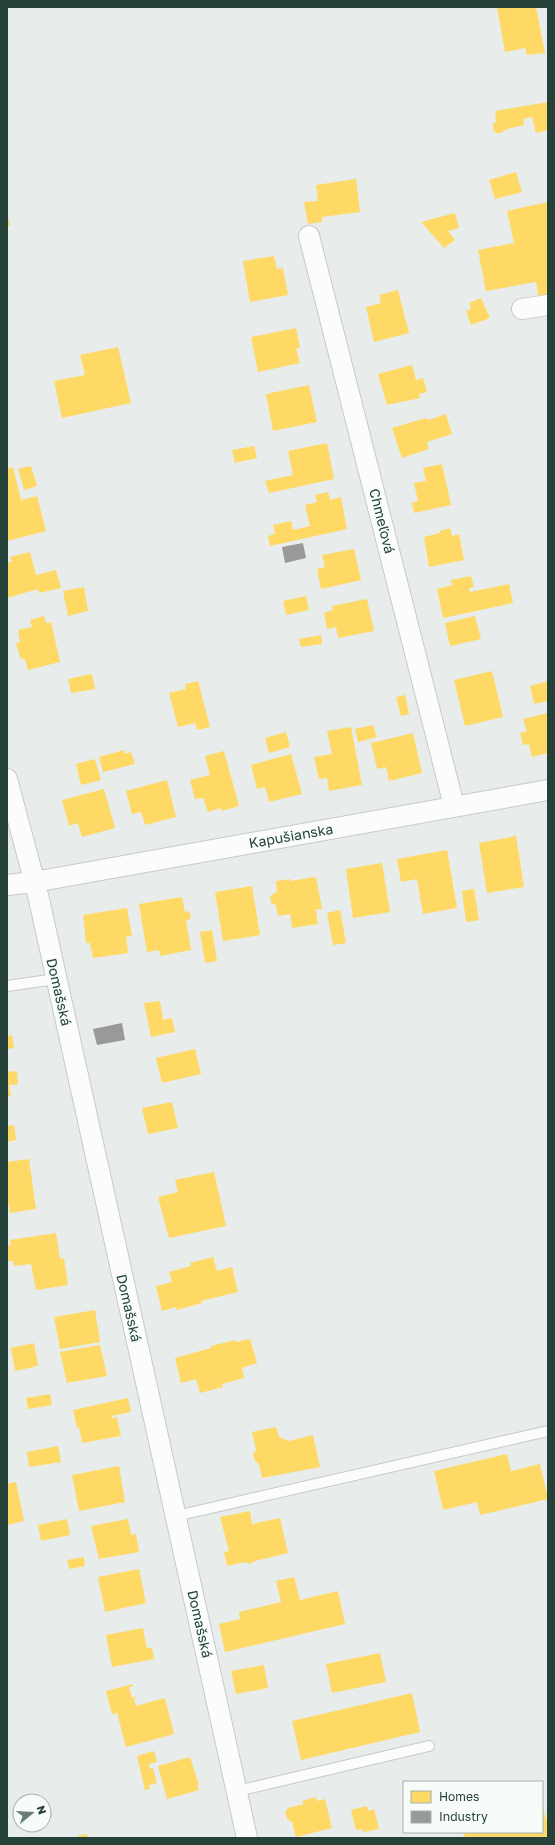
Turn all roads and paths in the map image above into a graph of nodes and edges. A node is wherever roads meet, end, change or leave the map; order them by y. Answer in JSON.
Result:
{"nodes":[{"id":1,"x":309,"y":236,"type":"dead end"},
{"id":2,"x":548,"y":305,"type":"edge"},
{"id":3,"x":522,"y":309,"type":"dead end"},
{"id":4,"x":7,"y":779,"type":"edge"},
{"id":5,"x":548,"y":790,"type":"edge"},
{"id":6,"x":454,"y":806,"type":"junction"},
{"id":7,"x":34,"y":882,"type":"junction"},
{"id":8,"x":7,"y":885,"type":"edge"},
{"id":9,"x":56,"y":979,"type":"junction"},
{"id":10,"x":7,"y":986,"type":"edge"},
{"id":11,"x":548,"y":1431,"type":"edge"},
{"id":12,"x":176,"y":1516,"type":"junction"},
{"id":13,"x":429,"y":1746,"type":"dead end"},
{"id":14,"x":237,"y":1791,"type":"junction"},
{"id":15,"x":247,"y":1838,"type":"edge"}],
"edges":[{"from":1,"to":6,"type":"street","name":"Chmeľová"},
{"from":2,"to":3,"type":"street"},
{"from":4,"to":7,"type":"street","name":"Domašská"},
{"from":5,"to":6,"type":"street","name":"Kapušianska"},
{"from":6,"to":7,"type":"street","name":"Kapušianska"},
{"from":7,"to":8,"type":"street","name":"Kapušianska"},
{"from":7,"to":9,"type":"street","name":"Domašská"},
{"from":9,"to":10,"type":"lane"},
{"from":9,"to":12,"type":"street","name":"Domašská"},
{"from":11,"to":12,"type":"lane"},
{"from":12,"to":14,"type":"street","name":"Domašská"},
{"from":13,"to":14,"type":"lane"},
{"from":14,"to":15,"type":"street","name":"Domašská"}]}
